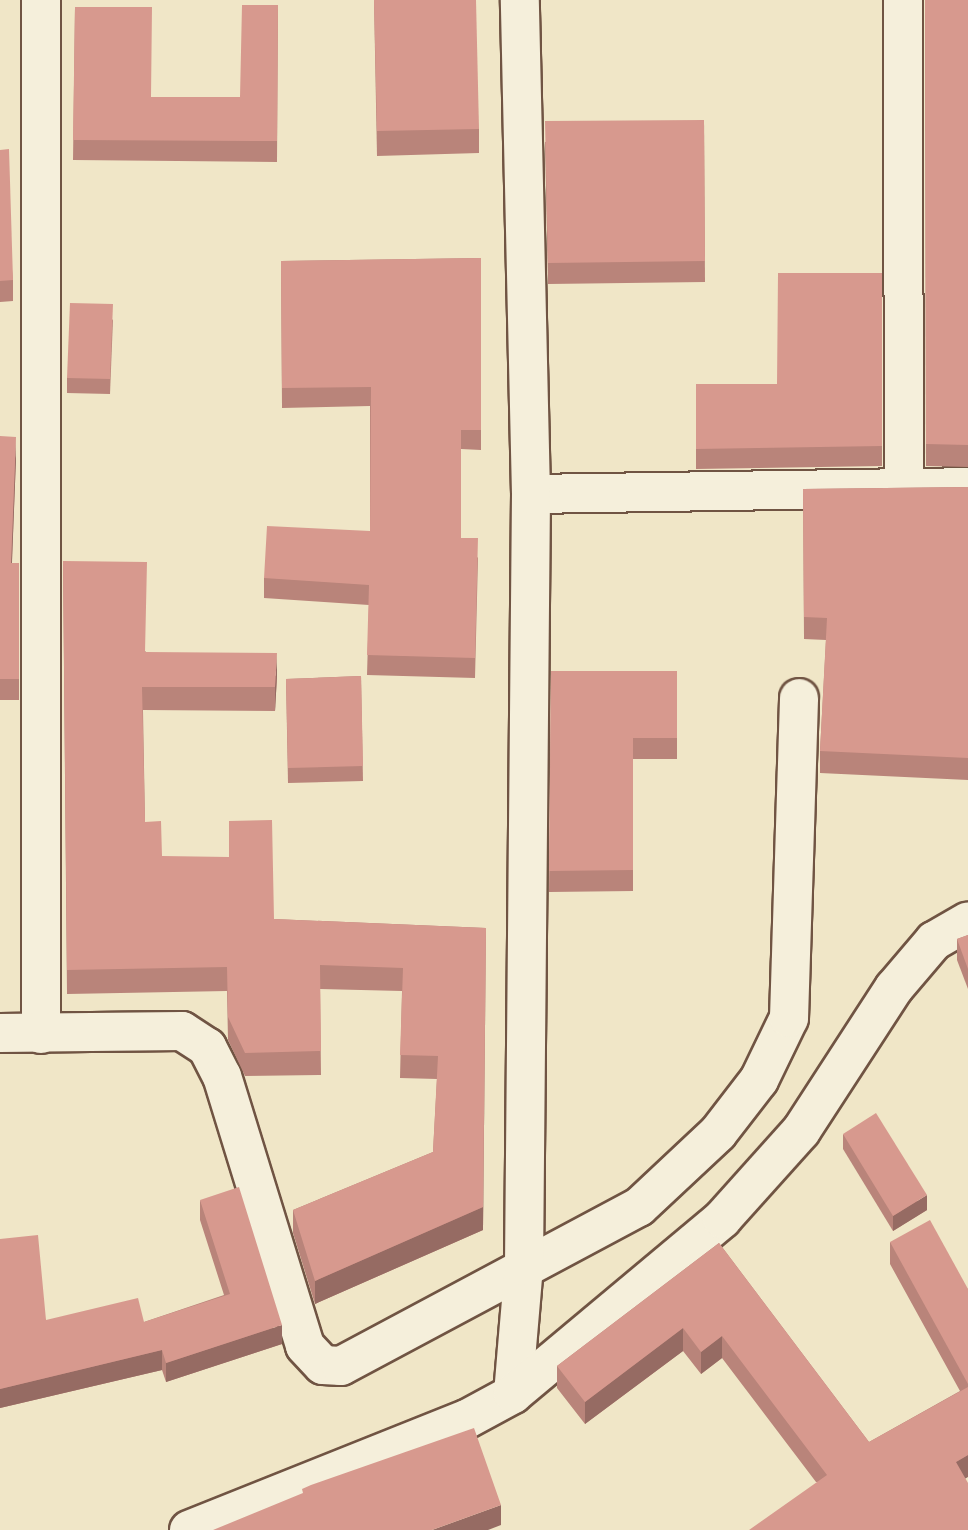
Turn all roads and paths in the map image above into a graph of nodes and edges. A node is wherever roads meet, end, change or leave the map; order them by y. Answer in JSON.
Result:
{"nodes":[{"id":1,"x":41,"y":0,"type":"edge"},
{"id":2,"x":520,"y":0,"type":"edge"},
{"id":3,"x":903,"y":0,"type":"edge"},
{"id":4,"x":904,"y":486,"type":"junction"},
{"id":5,"x":968,"y":486,"type":"edge"},
{"id":6,"x":531,"y":494,"type":"junction"},
{"id":7,"x":799,"y":698,"type":"dead end"},
{"id":8,"x":968,"y":921,"type":"edge"},
{"id":9,"x":0,"y":1033,"type":"edge"},
{"id":10,"x":41,"y":1034,"type":"junction"},
{"id":11,"x":524,"y":1266,"type":"junction"},
{"id":12,"x":513,"y":1394,"type":"junction"},
{"id":13,"x":189,"y":1530,"type":"edge"}],
"edges":[{"from":1,"to":10,"type":"street"},
{"from":2,"to":6,"type":"street"},
{"from":3,"to":4,"type":"street"},
{"from":4,"to":5,"type":"street"},
{"from":4,"to":6,"type":"street"},
{"from":6,"to":11,"type":"street"},
{"from":7,"to":11,"type":"street"},
{"from":8,"to":12,"type":"street"},
{"from":9,"to":10,"type":"street"},
{"from":10,"to":11,"type":"street"},
{"from":11,"to":12,"type":"street"},
{"from":12,"to":13,"type":"street"}]}
